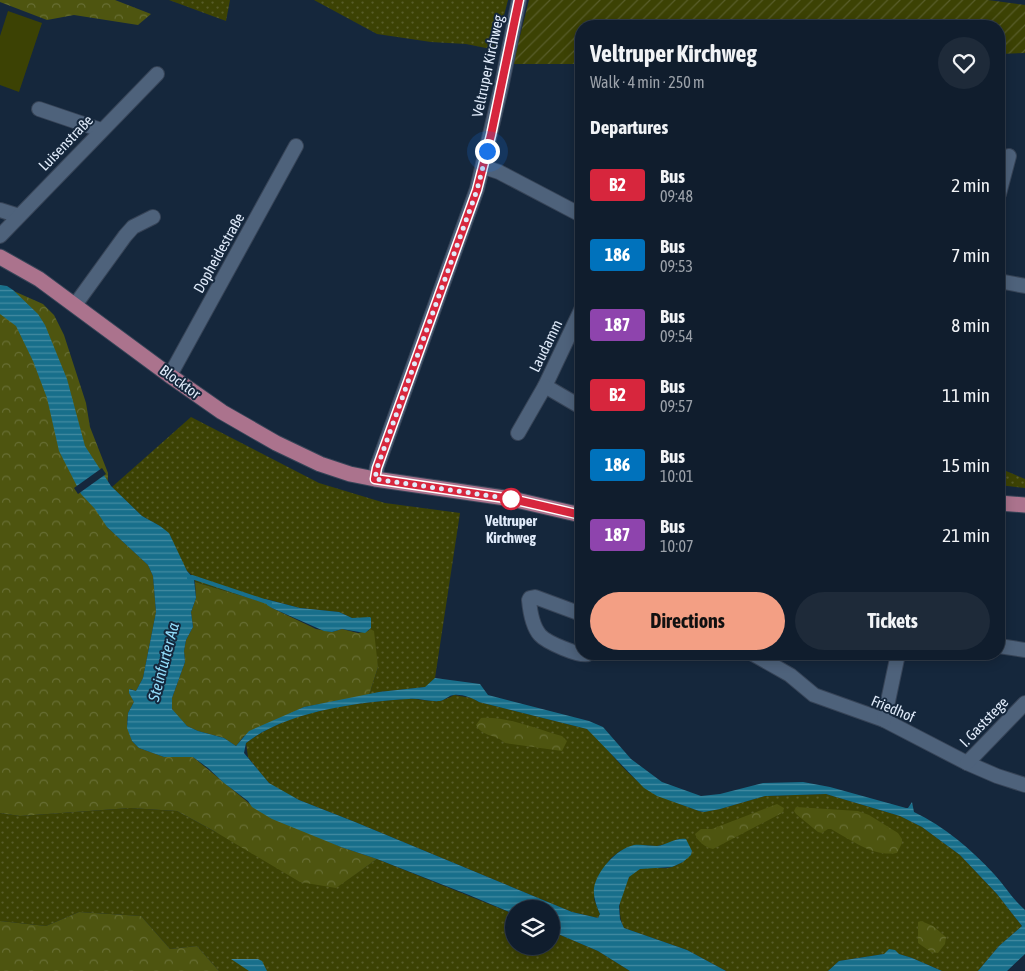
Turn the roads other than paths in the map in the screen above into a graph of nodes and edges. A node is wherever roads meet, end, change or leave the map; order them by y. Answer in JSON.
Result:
{"nodes":[{"id":1,"x":519,"y":0,"type":"edge"},
{"id":2,"x":157,"y":74,"type":"dead end"},
{"id":3,"x":39,"y":109,"type":"dead end"},
{"id":4,"x":101,"y":130,"type":"junction"},
{"id":5,"x":296,"y":146,"type":"dead end"},
{"id":6,"x":1009,"y":156,"type":"dead end"},
{"id":7,"x":484,"y":167,"type":"junction"},
{"id":8,"x":1005,"y":171,"type":"edge"},
{"id":9,"x":0,"y":210,"type":"edge"},
{"id":10,"x":575,"y":212,"type":"edge"},
{"id":11,"x":152,"y":217,"type":"dead end"},
{"id":12,"x":6,"y":225,"type":"edge"},
{"id":13,"x":0,"y":257,"type":"edge"},
{"id":14,"x":1005,"y":282,"type":"edge"},
{"id":15,"x":1025,"y":286,"type":"edge"},
{"id":16,"x":75,"y":305,"type":"junction"},
{"id":17,"x":575,"y":323,"type":"edge"},
{"id":18,"x":169,"y":375,"type":"junction"},
{"id":19,"x":545,"y":386,"type":"junction"},
{"id":20,"x":575,"y":404,"type":"edge"},
{"id":21,"x":518,"y":433,"type":"dead end"},
{"id":22,"x":375,"y":479,"type":"junction"},
{"id":23,"x":1005,"y":503,"type":"edge"},
{"id":24,"x":1025,"y":505,"type":"edge"},
{"id":25,"x":575,"y":514,"type":"edge"},
{"id":26,"x":575,"y":612,"type":"edge"},
{"id":27,"x":1005,"y":647,"type":"edge"},
{"id":28,"x":1025,"y":650,"type":"edge"},
{"id":29,"x":575,"y":652,"type":"edge"},
{"id":30,"x":766,"y":660,"type":"edge"},
{"id":31,"x":897,"y":660,"type":"edge"},
{"id":32,"x":1025,"y":703,"type":"edge"},
{"id":33,"x":884,"y":720,"type":"junction"},
{"id":34,"x":967,"y":763,"type":"junction"},
{"id":35,"x":1025,"y":786,"type":"edge"}],
"edges":[{"from":1,"to":7,"type":"street","name":"Veltruper Kirchweg"},
{"from":2,"to":4,"type":"street","name":"Luisenstraße"},
{"from":3,"to":4,"type":"street"},
{"from":4,"to":12,"type":"street","name":"Luisenstraße"},
{"from":5,"to":18,"type":"street","name":"Dopheidestraße"},
{"from":6,"to":8,"type":"street"},
{"from":7,"to":10,"type":"street"},
{"from":7,"to":22,"type":"street","name":"Veltruper Kirchweg"},
{"from":9,"to":12,"type":"street"},
{"from":11,"to":16,"type":"street"},
{"from":13,"to":16,"type":"main road","name":"Blocktor"},
{"from":14,"to":15,"type":"street"},
{"from":16,"to":18,"type":"main road","name":"Blocktor"},
{"from":17,"to":19,"type":"street","name":"Laudamm"},
{"from":18,"to":22,"type":"main road","name":"Blocktor"},
{"from":19,"to":20,"type":"street","name":"Laudamm"},
{"from":19,"to":21,"type":"street"},
{"from":22,"to":25,"type":"main road","name":"Blocktor"},
{"from":23,"to":24,"type":"main road"},
{"from":26,"to":29,"type":"street"},
{"from":27,"to":28,"type":"street"},
{"from":30,"to":33,"type":"street","name":"Friedhof"},
{"from":31,"to":33,"type":"street"},
{"from":32,"to":34,"type":"street","name":"I. Gaststege"},
{"from":33,"to":34,"type":"street","name":"Friedhof"},
{"from":34,"to":35,"type":"street","name":"Friedhof"}]}
